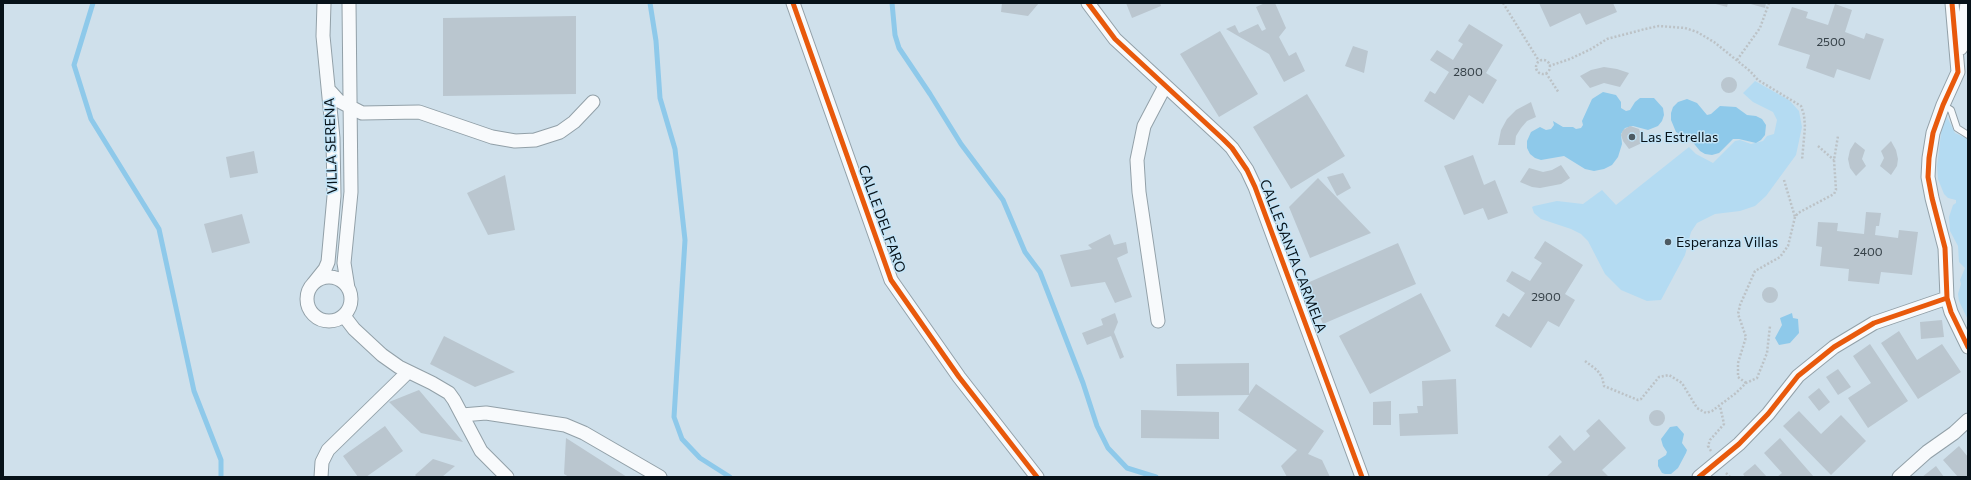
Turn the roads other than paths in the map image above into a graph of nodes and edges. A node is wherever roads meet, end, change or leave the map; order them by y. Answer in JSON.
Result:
{"nodes":[{"id":1,"x":324,"y":3,"type":"edge"},
{"id":2,"x":349,"y":3,"type":"edge"},
{"id":3,"x":793,"y":3,"type":"edge"},
{"id":4,"x":1088,"y":3,"type":"edge"},
{"id":5,"x":1952,"y":3,"type":"edge"},
{"id":6,"x":1967,"y":3,"type":"edge"},
{"id":7,"x":1958,"y":62,"type":"junction"},
{"id":8,"x":1165,"y":86,"type":"junction"},
{"id":9,"x":329,"y":90,"type":"junction"},
{"id":10,"x":593,"y":102,"type":"dead end"},
{"id":11,"x":1943,"y":105,"type":"junction"},
{"id":12,"x":352,"y":108,"type":"junction"},
{"id":13,"x":1968,"y":135,"type":"edge"},
{"id":14,"x":314,"y":284,"type":"junction"},
{"id":15,"x":348,"y":288,"type":"junction"},
{"id":16,"x":1947,"y":298,"type":"junction"},
{"id":17,"x":344,"y":316,"type":"junction"},
{"id":18,"x":1158,"y":321,"type":"dead end"},
{"id":19,"x":1968,"y":347,"type":"edge"},
{"id":20,"x":408,"y":372,"type":"junction"},
{"id":21,"x":462,"y":415,"type":"junction"},
{"id":22,"x":1968,"y":420,"type":"edge"},
{"id":23,"x":321,"y":477,"type":"edge"},
{"id":24,"x":506,"y":477,"type":"edge"},
{"id":25,"x":660,"y":477,"type":"edge"},
{"id":26,"x":1037,"y":477,"type":"edge"},
{"id":27,"x":1362,"y":477,"type":"edge"},
{"id":28,"x":1699,"y":477,"type":"edge"},
{"id":29,"x":1899,"y":477,"type":"edge"}],
"edges":[{"from":1,"to":9,"type":"street","name":"VILLA SERENA"},
{"from":2,"to":12,"type":"street","name":"VILLA SERENA"},
{"from":3,"to":26,"type":"street","name":"CALLE DEL FARO"},
{"from":4,"to":8,"type":"street","name":"CALLE SANTA CARMELA"},
{"from":5,"to":7,"type":"street"},
{"from":6,"to":7,"type":"street"},
{"from":7,"to":11,"type":"street"},
{"from":8,"to":18,"type":"street"},
{"from":8,"to":27,"type":"street","name":"CALLE SANTA CARMELA"},
{"from":9,"to":12,"type":"street"},
{"from":9,"to":14,"type":"street","name":"VILLA SERENA"},
{"from":10,"to":12,"type":"street"},
{"from":11,"to":13,"type":"lane"},
{"from":11,"to":16,"type":"street"},
{"from":12,"to":15,"type":"street","name":"VILLA SERENA"},
{"from":14,"to":15,"type":"street"},
{"from":14,"to":17,"type":"street","name":"VILLA SERENA"},
{"from":15,"to":17,"type":"street","name":"VILLA SERENA"},
{"from":16,"to":19,"type":"street"},
{"from":16,"to":28,"type":"street"},
{"from":17,"to":20,"type":"street"},
{"from":20,"to":21,"type":"street"},
{"from":20,"to":23,"type":"street"},
{"from":21,"to":24,"type":"street"},
{"from":21,"to":25,"type":"street"},
{"from":22,"to":29,"type":"street"}]}
